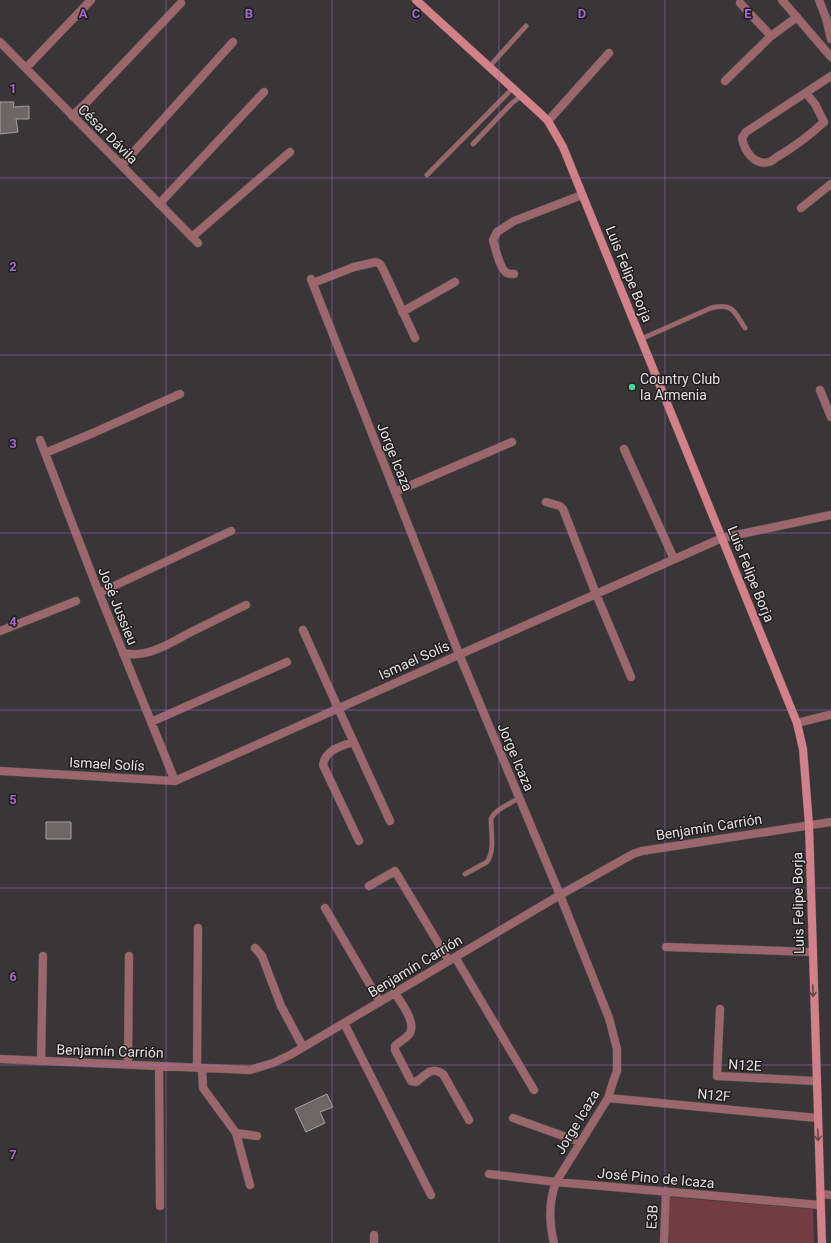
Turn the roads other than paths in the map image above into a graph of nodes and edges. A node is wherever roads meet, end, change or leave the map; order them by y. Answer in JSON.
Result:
{"nodes":[{"id":1,"x":92,"y":0,"type":"edge"},
{"id":2,"x":782,"y":0,"type":"edge"},
{"id":3,"x":819,"y":0,"type":"edge"},
{"id":4,"x":421,"y":2,"type":"edge"},
{"id":5,"x":181,"y":3,"type":"dead end"},
{"id":6,"x":740,"y":3,"type":"dead end"},
{"id":7,"x":797,"y":18,"type":"junction"},
{"id":8,"x":526,"y":26,"type":"dead end"},
{"id":9,"x":771,"y":36,"type":"junction"},
{"id":10,"x":831,"y":39,"type":"edge"},
{"id":11,"x":0,"y":42,"type":"edge"},
{"id":12,"x":233,"y":42,"type":"dead end"},
{"id":13,"x":609,"y":53,"type":"dead end"},
{"id":14,"x":831,"y":57,"type":"edge"},
{"id":15,"x":489,"y":67,"type":"junction"},
{"id":16,"x":26,"y":68,"type":"junction"},
{"id":17,"x":831,"y":76,"type":"edge"},
{"id":18,"x":725,"y":81,"type":"dead end"},
{"id":19,"x":513,"y":88,"type":"junction"},
{"id":20,"x":264,"y":92,"type":"dead end"},
{"id":21,"x":806,"y":93,"type":"junction"},
{"id":22,"x":521,"y":96,"type":"junction"},
{"id":23,"x":72,"y":116,"type":"junction"},
{"id":24,"x":548,"y":120,"type":"junction"},
{"id":25,"x":473,"y":144,"type":"dead end"},
{"id":26,"x":290,"y":152,"type":"dead end"},
{"id":27,"x":122,"y":165,"type":"junction"},
{"id":28,"x":427,"y":175,"type":"dead end"},
{"id":29,"x":831,"y":184,"type":"edge"},
{"id":30,"x":582,"y":195,"type":"junction"},
{"id":31,"x":159,"y":204,"type":"junction"},
{"id":32,"x":801,"y":208,"type":"dead end"},
{"id":33,"x":514,"y":274,"type":"dead end"},
{"id":34,"x":455,"y":282,"type":"dead end"},
{"id":35,"x":402,"y":312,"type":"junction"},
{"id":36,"x":745,"y":328,"type":"dead end"},
{"id":37,"x":415,"y":338,"type":"dead end"},
{"id":38,"x":641,"y":339,"type":"junction"},
{"id":39,"x":820,"y":390,"type":"dead end"},
{"id":40,"x":180,"y":394,"type":"dead end"},
{"id":41,"x":831,"y":417,"type":"edge"},
{"id":42,"x":40,"y":440,"type":"dead end"},
{"id":43,"x":512,"y":442,"type":"dead end"},
{"id":44,"x":624,"y":449,"type":"dead end"},
{"id":45,"x":45,"y":452,"type":"junction"},
{"id":46,"x":395,"y":492,"type":"junction"},
{"id":47,"x":546,"y":502,"type":"dead end"},
{"id":48,"x":831,"y":516,"type":"edge"},
{"id":49,"x":231,"y":531,"type":"dead end"},
{"id":50,"x":722,"y":538,"type":"junction"},
{"id":51,"x":674,"y":559,"type":"junction"},
{"id":52,"x":99,"y":593,"type":"junction"},
{"id":53,"x":596,"y":594,"type":"junction"},
{"id":54,"x":76,"y":601,"type":"dead end"},
{"id":55,"x":246,"y":605,"type":"dead end"},
{"id":56,"x":303,"y":630,"type":"dead end"},
{"id":57,"x":0,"y":631,"type":"edge"},
{"id":58,"x":123,"y":653,"type":"junction"},
{"id":59,"x":459,"y":654,"type":"junction"},
{"id":60,"x":287,"y":662,"type":"dead end"},
{"id":61,"x":631,"y":678,"type":"dead end"},
{"id":62,"x":338,"y":708,"type":"junction"},
{"id":63,"x":829,"y":715,"type":"dead end"},
{"id":64,"x":151,"y":722,"type":"junction"},
{"id":65,"x":797,"y":723,"type":"junction"},
{"id":66,"x":353,"y":742,"type":"junction"},
{"id":67,"x":0,"y":771,"type":"edge"},
{"id":68,"x":174,"y":781,"type":"junction"},
{"id":69,"x":519,"y":798,"type":"junction"},
{"id":70,"x":390,"y":820,"type":"dead end"},
{"id":71,"x":831,"y":822,"type":"edge"},
{"id":72,"x":809,"y":825,"type":"junction"},
{"id":73,"x":359,"y":841,"type":"dead end"},
{"id":74,"x":465,"y":874,"type":"dead end"},
{"id":75,"x":369,"y":886,"type":"dead end"},
{"id":76,"x":560,"y":895,"type":"junction"},
{"id":77,"x":325,"y":908,"type":"dead end"},
{"id":78,"x":198,"y":928,"type":"dead end"},
{"id":79,"x":666,"y":947,"type":"dead end"},
{"id":80,"x":255,"y":948,"type":"dead end"},
{"id":81,"x":812,"y":952,"type":"junction"},
{"id":82,"x":43,"y":956,"type":"dead end"},
{"id":83,"x":129,"y":956,"type":"dead end"},
{"id":84,"x":452,"y":959,"type":"junction"},
{"id":85,"x":395,"y":993,"type":"junction"},
{"id":86,"x":380,"y":1002,"type":"junction"},
{"id":87,"x":720,"y":1009,"type":"dead end"},
{"id":88,"x":344,"y":1023,"type":"junction"},
{"id":89,"x":303,"y":1047,"type":"junction"},
{"id":90,"x":0,"y":1059,"type":"edge"},
{"id":91,"x":42,"y":1061,"type":"junction"},
{"id":92,"x":128,"y":1065,"type":"junction"},
{"id":93,"x":159,"y":1066,"type":"junction"},
{"id":94,"x":200,"y":1068,"type":"junction"},
{"id":95,"x":816,"y":1081,"type":"junction"},
{"id":96,"x":534,"y":1090,"type":"dead end"},
{"id":97,"x":608,"y":1098,"type":"junction"},
{"id":98,"x":512,"y":1118,"type":"dead end"},
{"id":99,"x":817,"y":1118,"type":"junction"},
{"id":100,"x":469,"y":1120,"type":"dead end"},
{"id":101,"x":236,"y":1133,"type":"junction"},
{"id":102,"x":257,"y":1136,"type":"dead end"},
{"id":103,"x":580,"y":1142,"type":"junction"},
{"id":104,"x":490,"y":1174,"type":"dead end"},
{"id":105,"x":556,"y":1182,"type":"junction"},
{"id":106,"x":250,"y":1185,"type":"dead end"},
{"id":107,"x":666,"y":1191,"type":"junction"},
{"id":108,"x":820,"y":1194,"type":"junction"},
{"id":109,"x":431,"y":1195,"type":"dead end"},
{"id":110,"x":831,"y":1195,"type":"edge"},
{"id":111,"x":820,"y":1205,"type":"junction"},
{"id":112,"x":160,"y":1206,"type":"dead end"},
{"id":113,"x":554,"y":1243,"type":"edge"},
{"id":114,"x":664,"y":1243,"type":"edge"},
{"id":115,"x":822,"y":1243,"type":"edge"}],
"edges":[{"from":1,"to":16,"type":"street"},
{"from":2,"to":7,"type":"street"},
{"from":3,"to":10,"type":"street"},
{"from":4,"to":15,"type":"street","name":"Luis Felipe Borja"},
{"from":5,"to":23,"type":"street"},
{"from":6,"to":9,"type":"street"},
{"from":7,"to":9,"type":"street"},
{"from":7,"to":14,"type":"street"},
{"from":8,"to":15,"type":"lane"},
{"from":9,"to":18,"type":"street"},
{"from":11,"to":16,"type":"street","name":"César Dávila"},
{"from":12,"to":27,"type":"street"},
{"from":13,"to":24,"type":"street"},
{"from":15,"to":19,"type":"street","name":"Luis Felipe Borja"},
{"from":16,"to":23,"type":"street","name":"César Dávila"},
{"from":17,"to":21,"type":"street"},
{"from":19,"to":22,"type":"street","name":"Luis Felipe Borja"},
{"from":19,"to":28,"type":"lane"},
{"from":20,"to":31,"type":"street"},
{"from":21,"to":21,"type":"street"},
{"from":22,"to":24,"type":"street","name":"Luis Felipe Borja"},
{"from":22,"to":25,"type":"lane"},
{"from":23,"to":27,"type":"street","name":"César Dávila"},
{"from":24,"to":30,"type":"street","name":"Luis Felipe Borja"},
{"from":26,"to":31,"type":"street","name":"César Dávila"},
{"from":27,"to":31,"type":"street","name":"César Dávila"},
{"from":29,"to":32,"type":"street"},
{"from":30,"to":33,"type":"street"},
{"from":30,"to":38,"type":"street","name":"Luis Felipe Borja"},
{"from":34,"to":35,"type":"street"},
{"from":35,"to":37,"type":"street"},
{"from":35,"to":46,"type":"street","name":"Jorge Icaza"},
{"from":36,"to":38,"type":"lane"},
{"from":38,"to":50,"type":"street","name":"Luis Felipe Borja"},
{"from":39,"to":41,"type":"street"},
{"from":40,"to":45,"type":"street"},
{"from":42,"to":45,"type":"street","name":"José Jussieu"},
{"from":43,"to":46,"type":"street"},
{"from":44,"to":51,"type":"street"},
{"from":45,"to":52,"type":"street","name":"José Jussieu"},
{"from":46,"to":59,"type":"street","name":"Jorge Icaza"},
{"from":47,"to":53,"type":"street"},
{"from":48,"to":50,"type":"street","name":"Ismael Solís"},
{"from":49,"to":52,"type":"street"},
{"from":50,"to":51,"type":"street","name":"Ismael Solís"},
{"from":50,"to":65,"type":"street","name":"Luis Felipe Borja"},
{"from":51,"to":53,"type":"street","name":"Ismael Solís"},
{"from":52,"to":58,"type":"street","name":"José Jussieu"},
{"from":53,"to":59,"type":"street","name":"Ismael Solís"},
{"from":53,"to":61,"type":"street"},
{"from":54,"to":57,"type":"street"},
{"from":55,"to":58,"type":"street"},
{"from":56,"to":62,"type":"street"},
{"from":58,"to":64,"type":"street","name":"José Jussieu"},
{"from":59,"to":62,"type":"street","name":"Ismael Solís"},
{"from":59,"to":69,"type":"street","name":"Jorge Icaza"},
{"from":60,"to":64,"type":"street"},
{"from":62,"to":66,"type":"street"},
{"from":62,"to":68,"type":"street","name":"Ismael Solís"},
{"from":63,"to":65,"type":"street"},
{"from":64,"to":68,"type":"street","name":"José Jussieu"},
{"from":65,"to":72,"type":"street","name":"Luis Felipe Borja"},
{"from":66,"to":70,"type":"street"},
{"from":66,"to":73,"type":"street"},
{"from":67,"to":68,"type":"street","name":"Ismael Solís"},
{"from":69,"to":74,"type":"lane"},
{"from":69,"to":76,"type":"street","name":"Jorge Icaza"},
{"from":71,"to":72,"type":"street","name":"Benjamín Carrión"},
{"from":72,"to":76,"type":"street","name":"Benjamín Carrión"},
{"from":72,"to":81,"type":"street","name":"Luis Felipe Borja"},
{"from":75,"to":84,"type":"street"},
{"from":76,"to":84,"type":"street","name":"Benjamín Carrión"},
{"from":76,"to":97,"type":"street","name":"Jorge Icaza"},
{"from":77,"to":86,"type":"street"},
{"from":78,"to":94,"type":"street"},
{"from":79,"to":81,"type":"street"},
{"from":80,"to":89,"type":"street"},
{"from":81,"to":95,"type":"street","name":"Luis Felipe Borja","one_way":true},
{"from":82,"to":91,"type":"street"},
{"from":83,"to":92,"type":"street"},
{"from":84,"to":85,"type":"street","name":"Benjamín Carrión"},
{"from":84,"to":96,"type":"street"},
{"from":85,"to":86,"type":"street","name":"Benjamín Carrión"},
{"from":85,"to":100,"type":"street"},
{"from":86,"to":88,"type":"street","name":"Benjamín Carrión"},
{"from":87,"to":95,"type":"street","name":"N12E"},
{"from":88,"to":89,"type":"street","name":"Benjamín Carrión"},
{"from":88,"to":109,"type":"street"},
{"from":89,"to":94,"type":"street","name":"Benjamín Carrión"},
{"from":90,"to":91,"type":"street","name":"Benjamín Carrión"},
{"from":91,"to":92,"type":"street","name":"Benjamín Carrión"},
{"from":92,"to":93,"type":"street","name":"Benjamín Carrión"},
{"from":93,"to":94,"type":"street","name":"Benjamín Carrión"},
{"from":93,"to":112,"type":"street"},
{"from":94,"to":101,"type":"street"},
{"from":95,"to":99,"type":"street","name":"Luis Felipe Borja"},
{"from":97,"to":99,"type":"street","name":"N12F"},
{"from":97,"to":103,"type":"street","name":"Jorge Icaza"},
{"from":98,"to":103,"type":"street"},
{"from":99,"to":108,"type":"street","name":"Luis Felipe Borja","one_way":true},
{"from":101,"to":102,"type":"street"},
{"from":101,"to":106,"type":"street"},
{"from":103,"to":105,"type":"street","name":"Jorge Icaza"},
{"from":104,"to":105,"type":"street","name":"José Pino de Icaza"},
{"from":105,"to":107,"type":"street","name":"José Pino de Icaza"},
{"from":105,"to":113,"type":"street","name":"Jorge Icaza"},
{"from":107,"to":111,"type":"street","name":"José Pino de Icaza"},
{"from":107,"to":114,"type":"street","name":"E3B"},
{"from":108,"to":110,"type":"street"},
{"from":108,"to":111,"type":"street","name":"Luis Felipe Borja"},
{"from":111,"to":115,"type":"street","name":"Luis Felipe Borja"}]}
